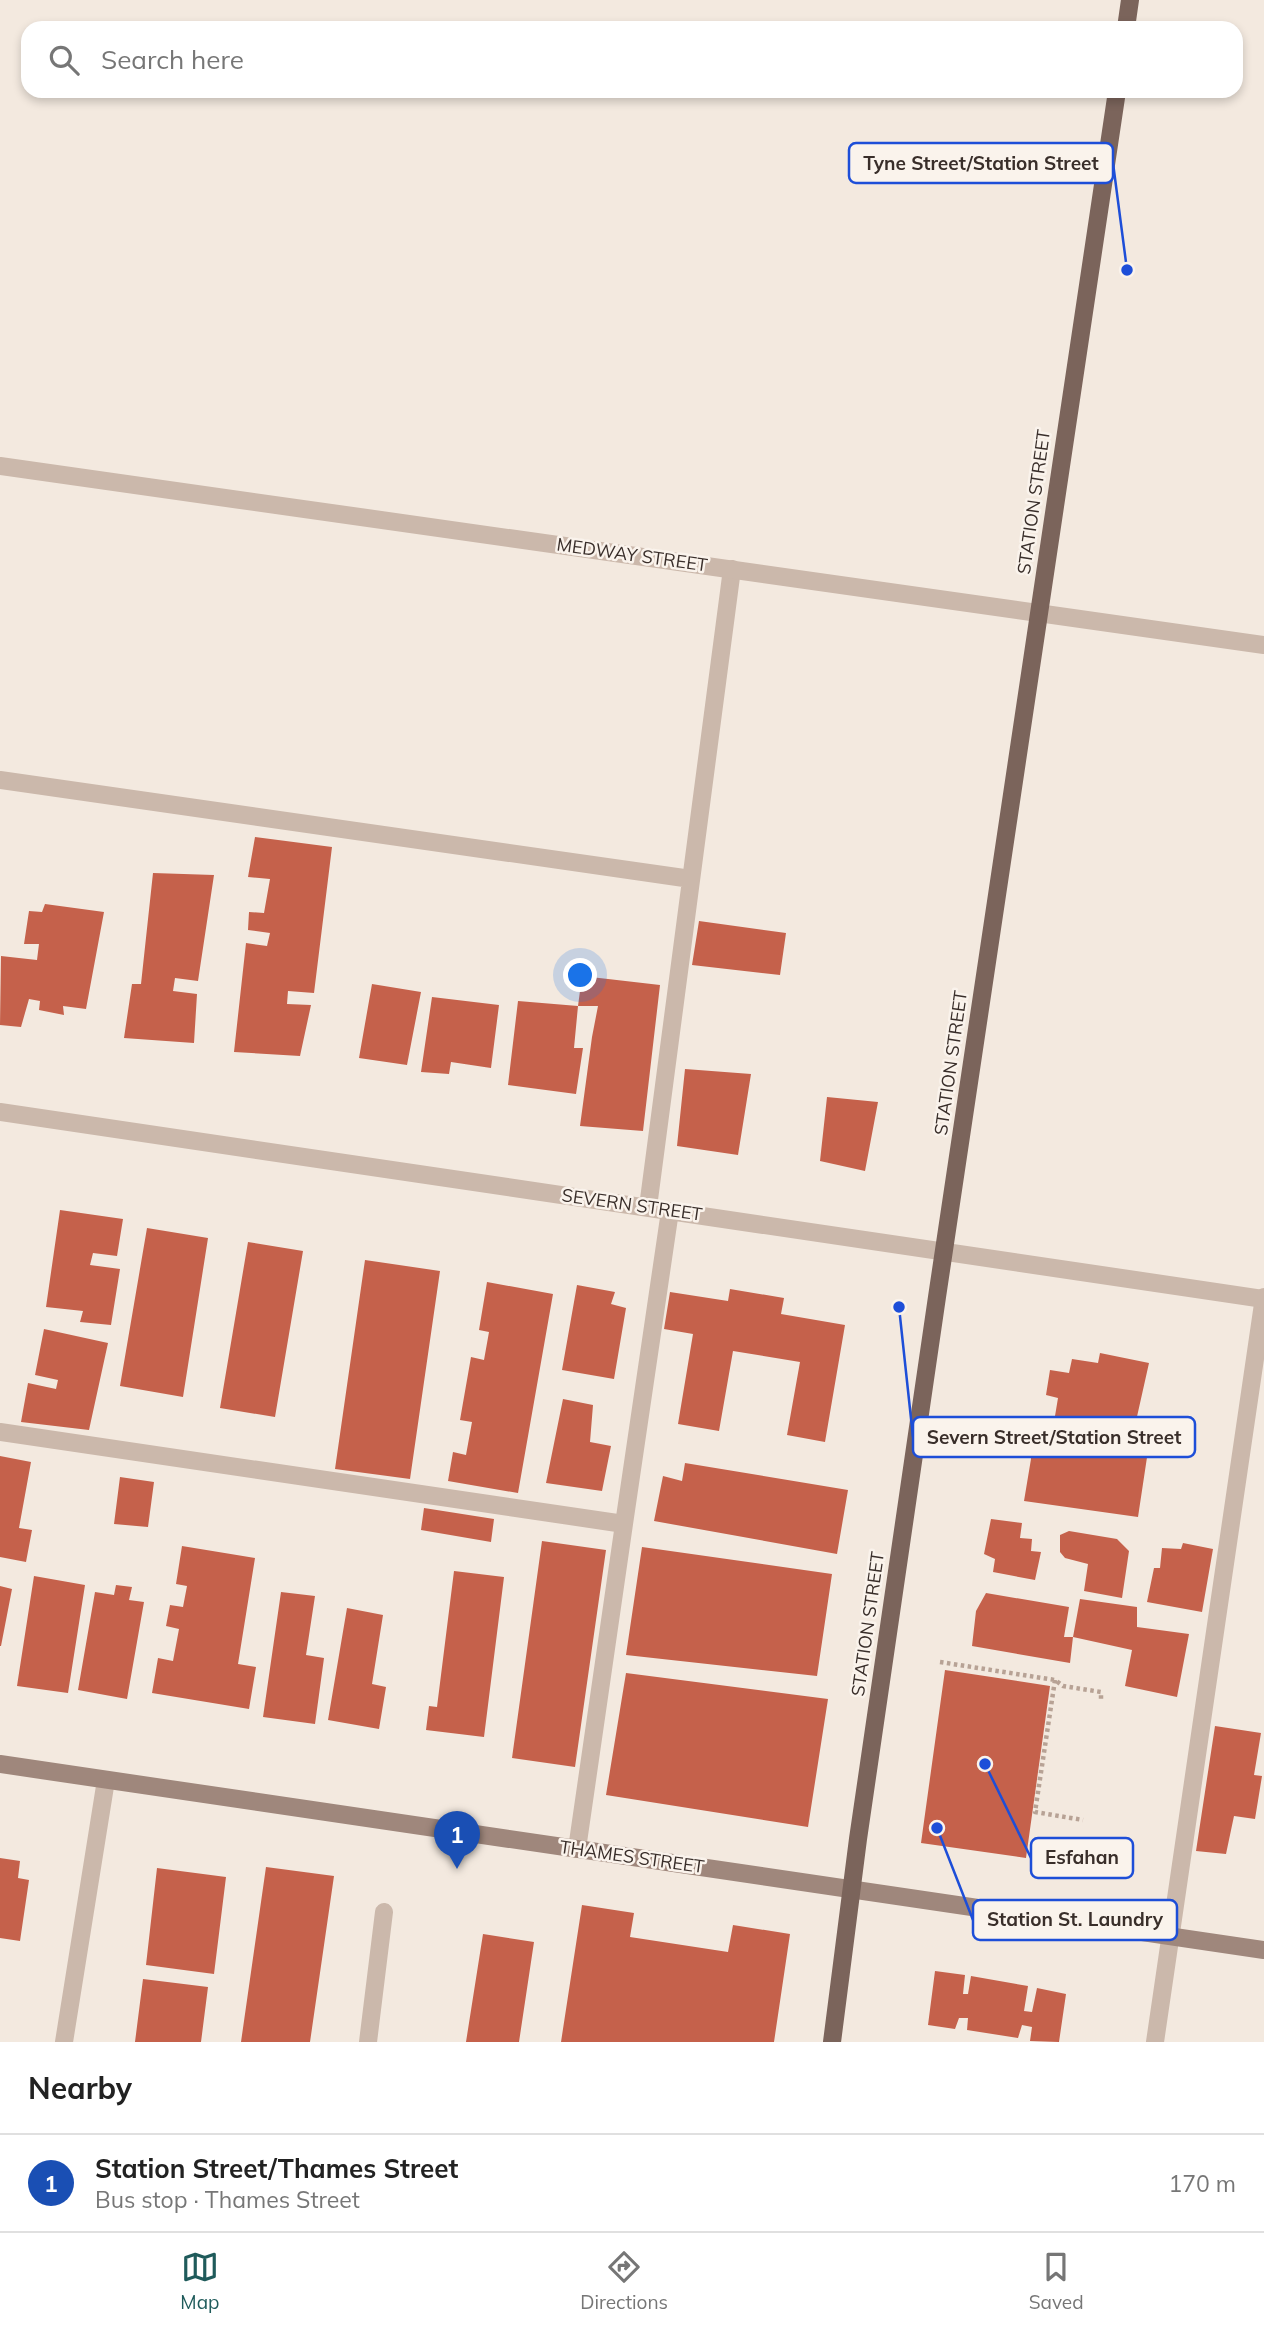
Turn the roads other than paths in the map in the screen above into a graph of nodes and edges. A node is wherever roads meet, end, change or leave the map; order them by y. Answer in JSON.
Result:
{"nodes":[{"id":1,"x":1130,"y":0,"type":"edge"},
{"id":2,"x":1127,"y":21,"type":"edge"},
{"id":3,"x":1116,"y":98,"type":"edge"},
{"id":4,"x":0,"y":467,"type":"edge"},
{"id":5,"x":732,"y":569,"type":"junction"},
{"id":6,"x":1040,"y":612,"type":"junction"},
{"id":7,"x":1264,"y":645,"type":"edge"},
{"id":8,"x":0,"y":780,"type":"edge"},
{"id":9,"x":691,"y":879,"type":"junction"},
{"id":10,"x":0,"y":1112,"type":"edge"},
{"id":11,"x":648,"y":1207,"type":"junction"},
{"id":12,"x":670,"y":1211,"type":"junction"},
{"id":13,"x":944,"y":1251,"type":"junction"},
{"id":14,"x":1264,"y":1298,"type":"edge"},
{"id":15,"x":0,"y":1432,"type":"edge"},
{"id":16,"x":624,"y":1524,"type":"junction"},
{"id":17,"x":0,"y":1764,"type":"edge"},
{"id":18,"x":106,"y":1780,"type":"junction"},
{"id":19,"x":577,"y":1849,"type":"junction"},
{"id":20,"x":852,"y":1889,"type":"junction"},
{"id":21,"x":384,"y":1912,"type":"dead end"},
{"id":22,"x":1172,"y":1937,"type":"junction"},
{"id":23,"x":1264,"y":1950,"type":"edge"},
{"id":24,"x":64,"y":2042,"type":"edge"},
{"id":25,"x":368,"y":2042,"type":"edge"},
{"id":26,"x":832,"y":2042,"type":"edge"},
{"id":27,"x":1155,"y":2042,"type":"edge"}],
"edges":[{"from":1,"to":2,"type":"main road"},
{"from":3,"to":6,"type":"main road","name":"STATION STREET"},
{"from":4,"to":5,"type":"street","name":"MEDWAY STREET"},
{"from":5,"to":6,"type":"street","name":"MEDWAY STREET"},
{"from":5,"to":9,"type":"street"},
{"from":6,"to":7,"type":"street","name":"MEDWAY STREET"},
{"from":6,"to":13,"type":"main road","name":"STATION STREET"},
{"from":8,"to":9,"type":"street"},
{"from":9,"to":11,"type":"street"},
{"from":10,"to":11,"type":"street","name":"SEVERN STREET"},
{"from":11,"to":12,"type":"street","name":"SEVERN STREET"},
{"from":12,"to":13,"type":"street","name":"SEVERN STREET"},
{"from":12,"to":16,"type":"street"},
{"from":13,"to":14,"type":"street","name":"SEVERN STREET"},
{"from":13,"to":20,"type":"main road","name":"STATION STREET"},
{"from":14,"to":22,"type":"street"},
{"from":15,"to":16,"type":"street"},
{"from":16,"to":19,"type":"street"},
{"from":17,"to":18,"type":"main road","name":"THAMES STREET"},
{"from":18,"to":19,"type":"main road","name":"THAMES STREET"},
{"from":18,"to":24,"type":"street"},
{"from":19,"to":20,"type":"main road","name":"THAMES STREET"},
{"from":20,"to":22,"type":"main road","name":"THAMES STREET"},
{"from":20,"to":26,"type":"main road","name":"STATION STREET"},
{"from":21,"to":25,"type":"street"},
{"from":22,"to":23,"type":"main road","name":"THAMES STREET"},
{"from":22,"to":27,"type":"street"}]}
